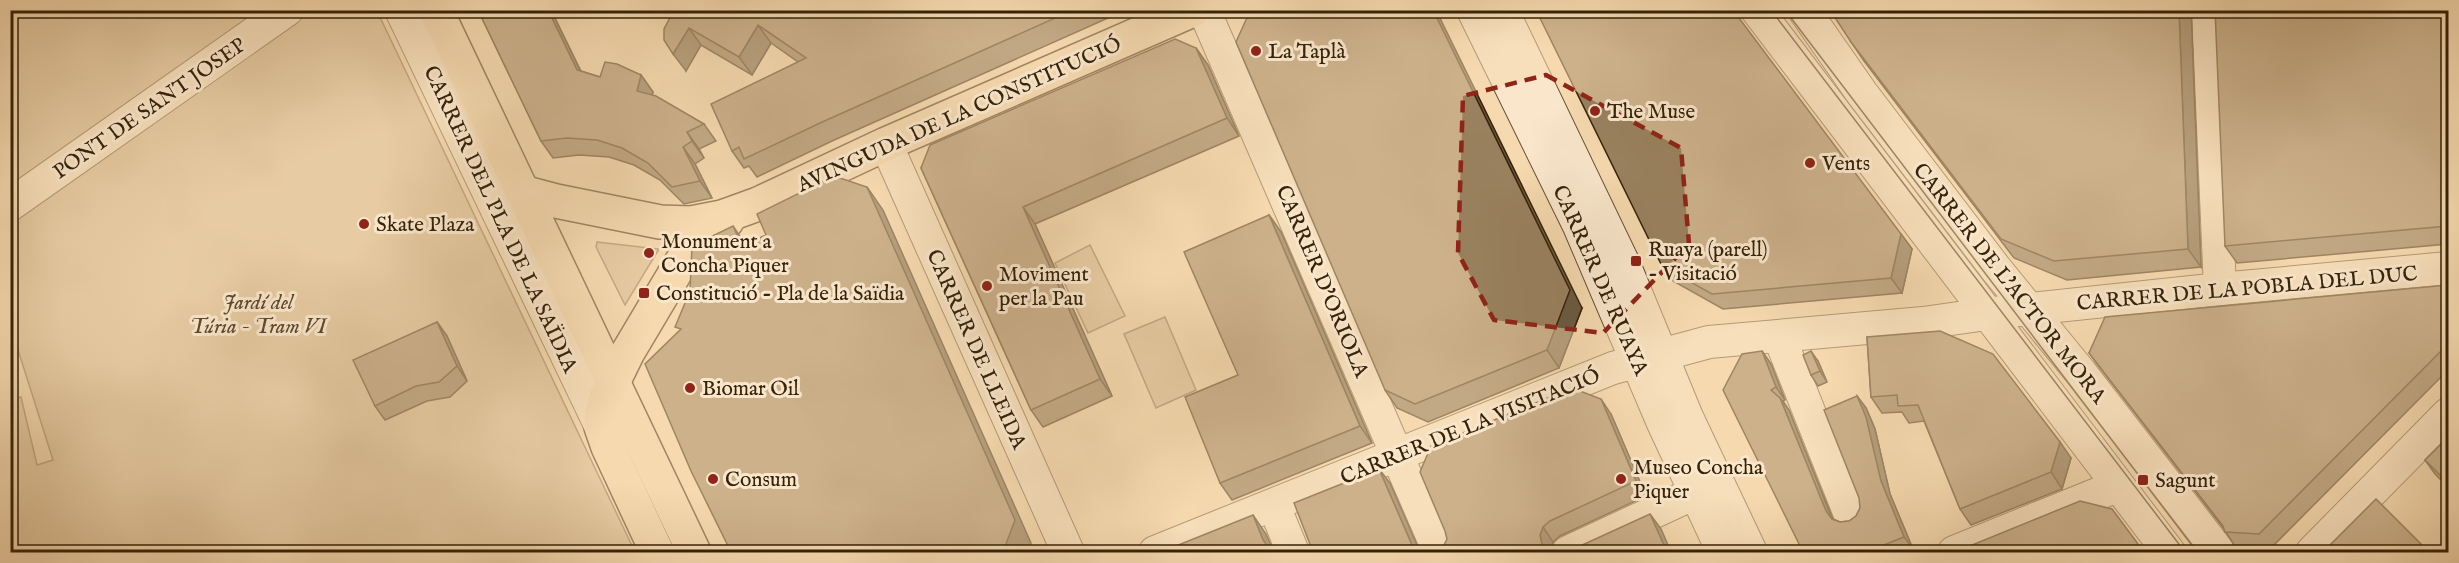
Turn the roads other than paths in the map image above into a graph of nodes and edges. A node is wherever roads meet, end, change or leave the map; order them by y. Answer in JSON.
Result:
{"nodes":[{"id":1,"x":287,"y":10,"type":"edge"},
{"id":2,"x":401,"y":10,"type":"edge"},
{"id":3,"x":435,"y":10,"type":"edge"},
{"id":4,"x":1193,"y":10,"type":"edge"},
{"id":5,"x":1204,"y":10,"type":"edge"},
{"id":6,"x":1473,"y":10,"type":"edge"},
{"id":7,"x":1502,"y":10,"type":"edge"},
{"id":8,"x":1757,"y":10,"type":"edge"},
{"id":9,"x":1804,"y":10,"type":"edge"},
{"id":10,"x":2208,"y":10,"type":"edge"},
{"id":11,"x":886,"y":144,"type":"junction"},
{"id":12,"x":522,"y":192,"type":"junction"},
{"id":13,"x":758,"y":204,"type":"junction"},
{"id":14,"x":10,"y":205,"type":"edge"},
{"id":15,"x":2448,"y":268,"type":"edge"},
{"id":16,"x":2220,"y":289,"type":"junction"},
{"id":17,"x":2008,"y":311,"type":"junction"},
{"id":18,"x":1779,"y":336,"type":"junction"},
{"id":19,"x":1649,"y":358,"type":"junction"},
{"id":20,"x":612,"y":383,"type":"junction"},
{"id":21,"x":2448,"y":414,"type":"edge"},
{"id":22,"x":602,"y":427,"type":"junction"},
{"id":23,"x":1398,"y":455,"type":"junction"},
{"id":24,"x":2117,"y":486,"type":"junction"},
{"id":25,"x":1695,"y":493,"type":"junction"},
{"id":26,"x":1274,"y":506,"type":"junction"},
{"id":27,"x":1851,"y":517,"type":"edge"},
{"id":28,"x":644,"y":521,"type":"junction"},
{"id":29,"x":657,"y":552,"type":"edge"},
{"id":30,"x":664,"y":552,"type":"edge"},
{"id":31,"x":694,"y":552,"type":"edge"},
{"id":32,"x":1068,"y":552,"type":"edge"},
{"id":33,"x":1155,"y":552,"type":"edge"},
{"id":34,"x":1293,"y":552,"type":"edge"},
{"id":35,"x":1439,"y":552,"type":"edge"},
{"id":36,"x":1568,"y":552,"type":"edge"},
{"id":37,"x":1723,"y":552,"type":"edge"},
{"id":38,"x":1751,"y":552,"type":"edge"},
{"id":39,"x":1954,"y":552,"type":"edge"},
{"id":40,"x":2169,"y":552,"type":"edge"},
{"id":41,"x":2219,"y":552,"type":"edge"},
{"id":42,"x":2312,"y":552,"type":"edge"}],
"edges":[{"from":1,"to":14,"type":"street","name":"PONT DE SANT JOSEP"},
{"from":2,"to":22,"type":"street","name":"CARRER DEL PLA DE LA SAÏDIA"},
{"from":3,"to":12,"type":"main road","name":"CARRER DEL PLA DE LA SAÏDIA"},
{"from":4,"to":11,"type":"main road","name":"AVINGUDA DE LA CONSTITUCIÓ"},
{"from":5,"to":23,"type":"street","name":"CARRER D'ORIOLA"},
{"from":6,"to":19,"type":"street","name":"CARRER DE RUAYA"},
{"from":7,"to":19,"type":"street","name":"CARRER DE RUAYA"},
{"from":8,"to":17,"type":"street","name":"CARRER DE L'ACTOR MORA"},
{"from":9,"to":17,"type":"street","name":"CARRER DE L'ACTOR MORA"},
{"from":10,"to":16,"type":"street"},
{"from":11,"to":13,"type":"main road","name":"AVINGUDA DE LA CONSTITUCIÓ"},
{"from":11,"to":32,"type":"street","name":"CARRER DE LLEIDA"},
{"from":12,"to":13,"type":"main road","name":"CARRER DEL PLA DE LA SAÏDIA"},
{"from":12,"to":20,"type":"main road","name":"CARRER DEL PLA DE LA SAÏDIA"},
{"from":13,"to":20,"type":"main road","name":"CARRER DEL PLA DE LA SAÏDIA"},
{"from":15,"to":16,"type":"street","name":"CARRER DE LA POBLA DEL DUC"},
{"from":16,"to":17,"type":"street","name":"CARRER DE LA POBLA DEL DUC"},
{"from":17,"to":18,"type":"street","name":"CARRER DE LA VISITACIÓ"},
{"from":17,"to":24,"type":"street","name":"CARRER DE L'ACTOR MORA"},
{"from":17,"to":41,"type":"street","name":"CARRER DE L'ACTOR MORA"},
{"from":18,"to":19,"type":"street","name":"CARRER DE LA VISITACIÓ"},
{"from":18,"to":27,"type":"street"},
{"from":19,"to":23,"type":"street","name":"CARRER DE LA VISITACIÓ"},
{"from":19,"to":25,"type":"street","name":"CARRER DE RUAYA"},
{"from":19,"to":38,"type":"street","name":"CARRER DE RUAYA"},
{"from":20,"to":22,"type":"main road","name":"CARRER DEL PLA DE LA SAÏDIA"},
{"from":20,"to":31,"type":"main road","name":"CARRER DEL PLA DE LA SAÏDIA"},
{"from":21,"to":42,"type":"street"},
{"from":22,"to":28,"type":"main road","name":"CARRER DEL PLA DE LA SAÏDIA"},
{"from":23,"to":26,"type":"street","name":"CARRER DE LA VISITACIÓ"},
{"from":23,"to":35,"type":"street","name":"CARRER D'ORIOLA"},
{"from":24,"to":39,"type":"street"},
{"from":24,"to":40,"type":"street","name":"CARRER DE L'ACTOR MORA"},
{"from":25,"to":36,"type":"street"},
{"from":25,"to":37,"type":"street","name":"CARRER DE RUAYA"},
{"from":26,"to":33,"type":"street","name":"CARRER DE LA VISITACIÓ"},
{"from":26,"to":34,"type":"street"},
{"from":28,"to":29,"type":"main road","name":"CARRER DEL PLA DE LA SAÏDIA"},
{"from":28,"to":30,"type":"street","name":"CARRER DEL PLA DE LA SAÏDIA"}]}
